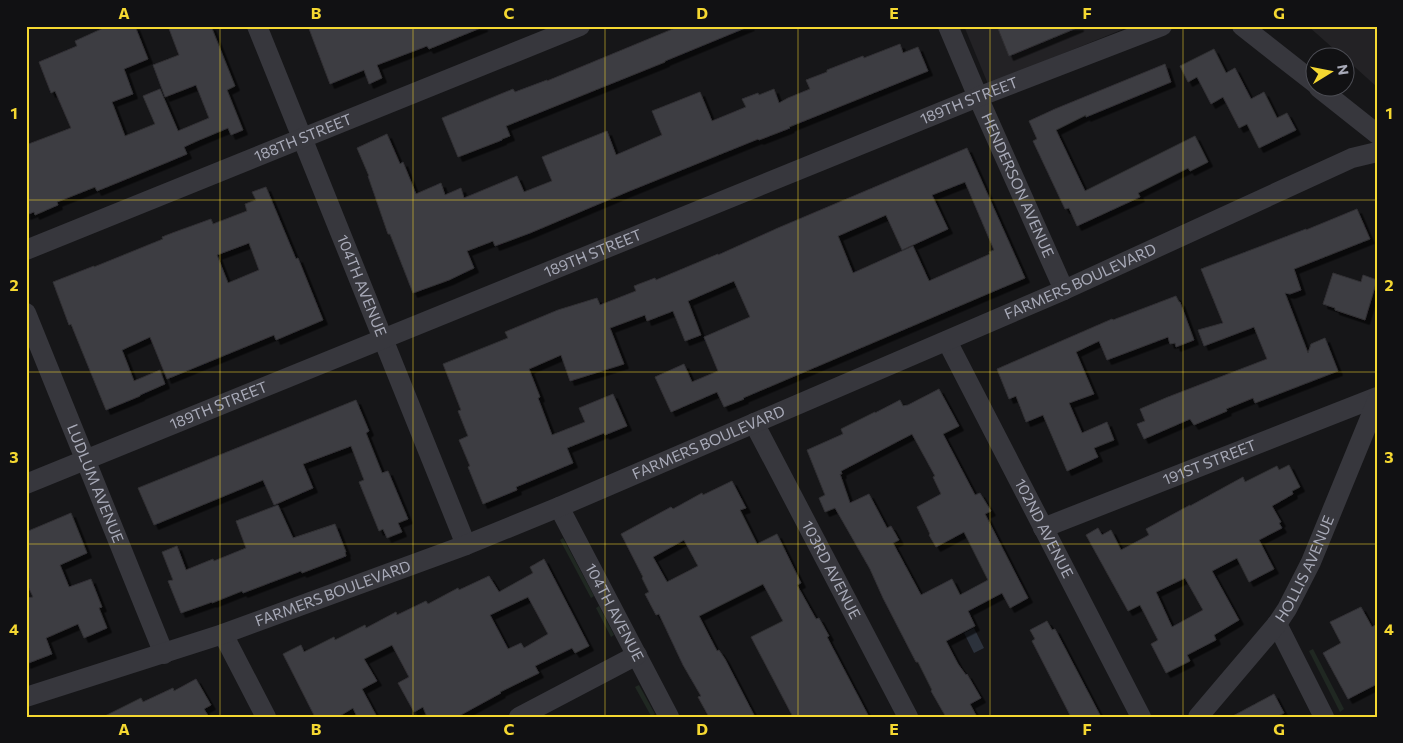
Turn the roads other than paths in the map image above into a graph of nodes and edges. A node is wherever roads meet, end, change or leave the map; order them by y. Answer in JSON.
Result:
{"nodes":[{"id":1,"x":257,"y":26,"type":"edge"},
{"id":2,"x":580,"y":26,"type":"edge"},
{"id":3,"x":948,"y":26,"type":"edge"},
{"id":4,"x":1162,"y":26,"type":"edge"},
{"id":5,"x":1242,"y":26,"type":"edge"},
{"id":6,"x":1306,"y":76,"type":"edge"},
{"id":7,"x":978,"y":97,"type":"junction"},
{"id":8,"x":1332,"y":98,"type":"edge"},
{"id":9,"x":1377,"y":134,"type":"edge"},
{"id":10,"x":302,"y":138,"type":"junction"},
{"id":11,"x":1377,"y":152,"type":"edge"},
{"id":12,"x":26,"y":250,"type":"edge"},
{"id":13,"x":1064,"y":290,"type":"junction"},
{"id":14,"x":26,"y":313,"type":"edge"},
{"id":15,"x":383,"y":339,"type":"junction"},
{"id":16,"x":947,"y":340,"type":"junction"},
{"id":17,"x":1377,"y":399,"type":"edge"},
{"id":18,"x":754,"y":423,"type":"junction"},
{"id":19,"x":86,"y":459,"type":"junction"},
{"id":20,"x":26,"y":484,"type":"edge"},
{"id":21,"x":559,"y":507,"type":"junction"},
{"id":22,"x":1043,"y":528,"type":"junction"},
{"id":23,"x":466,"y":545,"type":"junction"},
{"id":24,"x":1277,"y":624,"type":"junction"},
{"id":25,"x":223,"y":634,"type":"junction"},
{"id":26,"x":164,"y":654,"type":"junction"},
{"id":27,"x":637,"y":656,"type":"junction"},
{"id":28,"x":26,"y":698,"type":"edge"},
{"id":29,"x":266,"y":717,"type":"edge"},
{"id":30,"x":519,"y":717,"type":"edge"},
{"id":31,"x":669,"y":717,"type":"edge"},
{"id":32,"x":908,"y":717,"type":"edge"},
{"id":33,"x":1141,"y":717,"type":"edge"},
{"id":34,"x":1198,"y":717,"type":"edge"},
{"id":35,"x":1324,"y":717,"type":"edge"}],
"edges":[{"from":1,"to":10,"type":"street","name":"104TH AVENUE"},
{"from":2,"to":10,"type":"street","name":"188TH STREET"},
{"from":3,"to":7,"type":"street","name":"HENDERSON AVENUE"},
{"from":4,"to":7,"type":"street","name":"189TH STREET"},
{"from":5,"to":6,"type":"street"},
{"from":7,"to":13,"type":"street","name":"HENDERSON AVENUE"},
{"from":7,"to":15,"type":"street","name":"189TH STREET"},
{"from":8,"to":9,"type":"street"},
{"from":10,"to":12,"type":"street","name":"188TH STREET"},
{"from":10,"to":15,"type":"street","name":"104TH AVENUE"},
{"from":11,"to":13,"type":"street","name":"FARMERS BOULEVARD"},
{"from":13,"to":16,"type":"street","name":"FARMERS BOULEVARD"},
{"from":14,"to":19,"type":"street","name":"LUDLUM AVENUE"},
{"from":15,"to":19,"type":"street","name":"189TH STREET"},
{"from":15,"to":23,"type":"street","name":"104TH AVENUE"},
{"from":16,"to":18,"type":"street","name":"FARMERS BOULEVARD"},
{"from":16,"to":22,"type":"street","name":"102ND AVENUE"},
{"from":17,"to":22,"type":"street","name":"191ST STREET"},
{"from":17,"to":24,"type":"street","name":"HOLLIS AVENUE"},
{"from":18,"to":21,"type":"street","name":"FARMERS BOULEVARD"},
{"from":18,"to":32,"type":"street","name":"103RD AVENUE"},
{"from":19,"to":20,"type":"street","name":"189TH STREET"},
{"from":19,"to":26,"type":"street","name":"LUDLUM AVENUE"},
{"from":21,"to":23,"type":"street","name":"FARMERS BOULEVARD"},
{"from":21,"to":27,"type":"street","name":"104TH AVENUE"},
{"from":22,"to":33,"type":"street","name":"102ND AVENUE"},
{"from":23,"to":25,"type":"street","name":"FARMERS BOULEVARD"},
{"from":24,"to":34,"type":"street","name":"HOLLIS AVENUE"},
{"from":24,"to":35,"type":"street"},
{"from":25,"to":26,"type":"street","name":"FARMERS BOULEVARD"},
{"from":25,"to":29,"type":"street"},
{"from":26,"to":28,"type":"street","name":"FARMERS BOULEVARD"},
{"from":27,"to":30,"type":"street"},
{"from":27,"to":31,"type":"street","name":"104TH AVENUE"}]}
